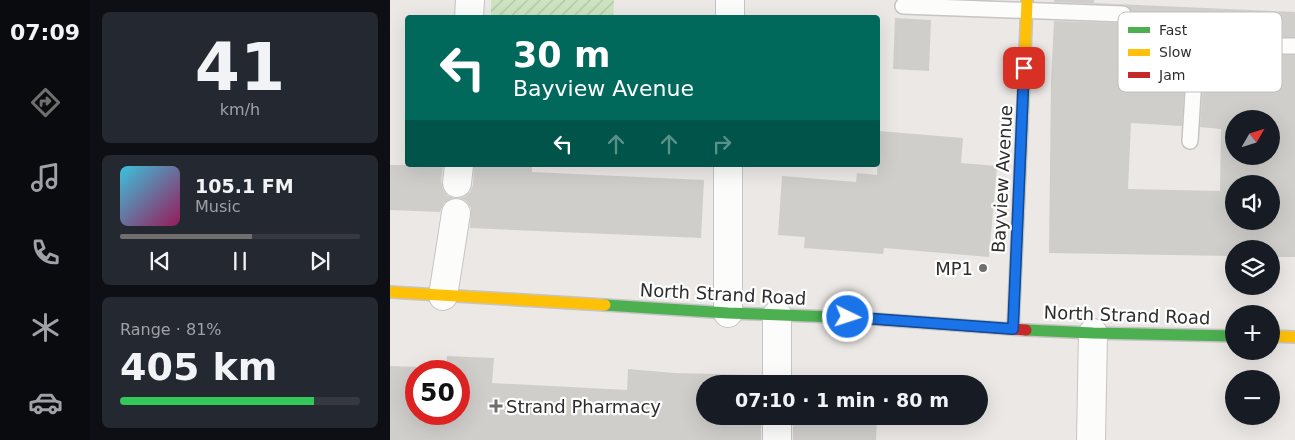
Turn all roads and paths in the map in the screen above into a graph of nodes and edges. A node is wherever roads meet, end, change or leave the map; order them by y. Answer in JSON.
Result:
{"nodes":[{"id":1,"x":470,"y":0,"type":"edge"},
{"id":2,"x":730,"y":0,"type":"edge"},
{"id":3,"x":903,"y":6,"type":"dead end"},
{"id":4,"x":1027,"y":6,"type":"edge"},
{"id":5,"x":1118,"y":14,"type":"edge"},
{"id":6,"x":469,"y":15,"type":"edge"},
{"id":7,"x":730,"y":15,"type":"edge"},
{"id":8,"x":1282,"y":46,"type":"edge"},
{"id":9,"x":1295,"y":46,"type":"edge"},
{"id":10,"x":1193,"y":92,"type":"edge"},
{"id":11,"x":1190,"y":142,"type":"dead end"},
{"id":12,"x":728,"y":167,"type":"edge"},
{"id":13,"x":456,"y":213,"type":"dead end"},
{"id":14,"x":390,"y":292,"type":"edge"},
{"id":15,"x":443,"y":296,"type":"junction"},
{"id":16,"x":728,"y":313,"type":"junction"},
{"id":17,"x":777,"y":315,"type":"junction"},
{"id":18,"x":1013,"y":329,"type":"junction"},
{"id":19,"x":1093,"y":333,"type":"junction"},
{"id":20,"x":1225,"y":336,"type":"edge"},
{"id":21,"x":1280,"y":336,"type":"edge"},
{"id":22,"x":1295,"y":337,"type":"edge"},
{"id":23,"x":777,"y":375,"type":"edge"},
{"id":24,"x":777,"y":425,"type":"edge"},
{"id":25,"x":778,"y":440,"type":"edge"},
{"id":26,"x":1091,"y":440,"type":"edge"}],
"edges":[{"from":1,"to":6,"type":"street"},
{"from":2,"to":7,"type":"street"},
{"from":3,"to":4,"type":"lane"},
{"from":4,"to":5,"type":"lane"},
{"from":4,"to":18,"type":"main road","name":"Bayview Avenue"},
{"from":8,"to":9,"type":"lane"},
{"from":10,"to":11,"type":"lane"},
{"from":12,"to":16,"type":"street"},
{"from":13,"to":15,"type":"street"},
{"from":14,"to":15,"type":"main road","name":"North Strand Road"},
{"from":15,"to":16,"type":"main road","name":"North Strand Road"},
{"from":16,"to":17,"type":"main road","name":"North Strand Road"},
{"from":17,"to":18,"type":"main road","name":"North Strand Road"},
{"from":17,"to":23,"type":"street"},
{"from":18,"to":19,"type":"main road","name":"North Strand Road"},
{"from":19,"to":20,"type":"main road","name":"North Strand Road"},
{"from":19,"to":26,"type":"street"},
{"from":21,"to":22,"type":"main road"},
{"from":24,"to":25,"type":"street"}]}
